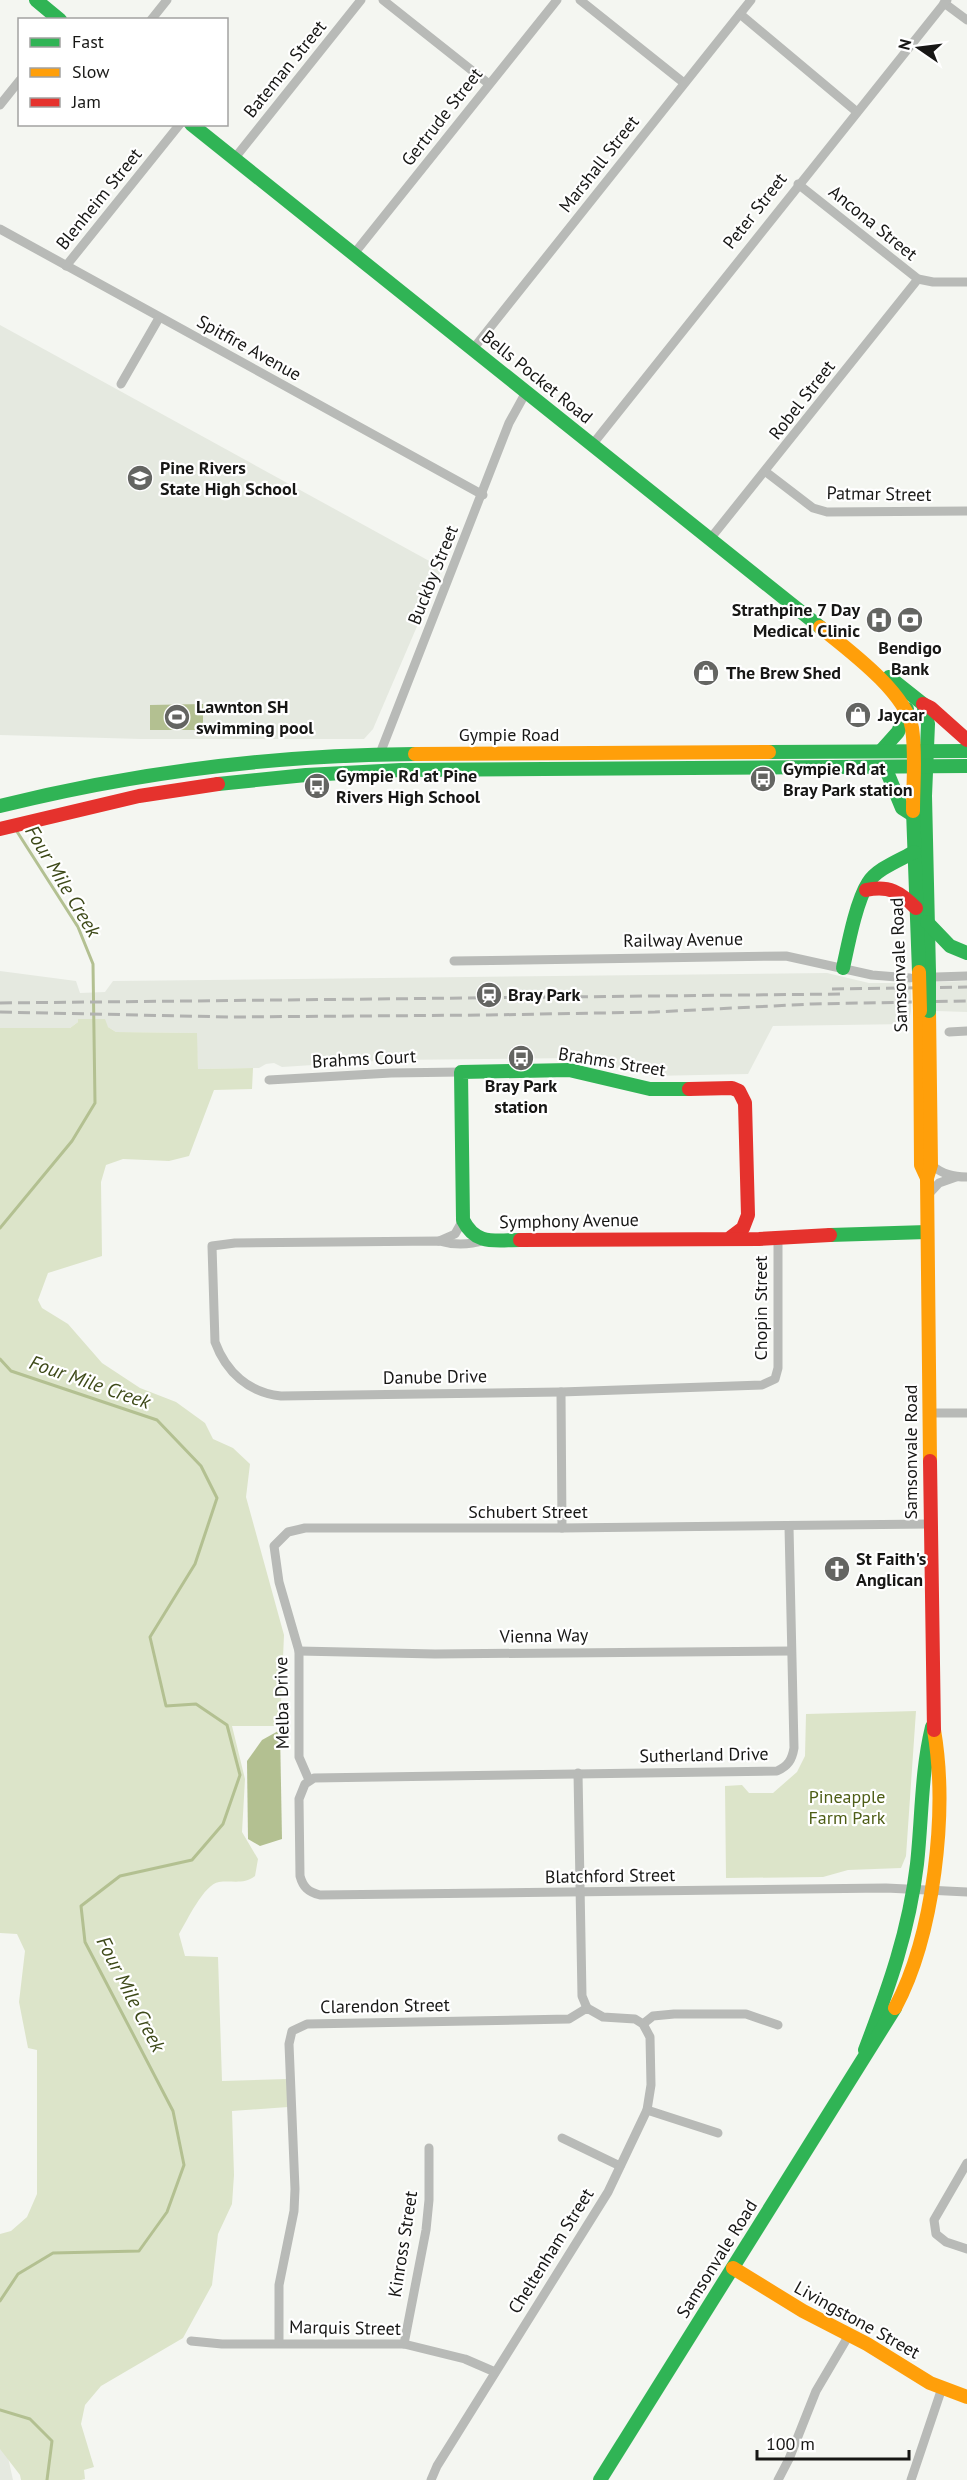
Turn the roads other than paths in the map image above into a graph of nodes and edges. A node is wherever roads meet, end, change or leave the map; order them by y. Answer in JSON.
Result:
{"nodes":[{"id":1,"x":36,"y":0,"type":"edge"},
{"id":2,"x":167,"y":0,"type":"edge"},
{"id":3,"x":361,"y":0,"type":"edge"},
{"id":4,"x":383,"y":0,"type":"edge"},
{"id":5,"x":557,"y":0,"type":"edge"},
{"id":6,"x":580,"y":0,"type":"edge"},
{"id":7,"x":751,"y":0,"type":"edge"},
{"id":8,"x":946,"y":2,"type":"edge"},
{"id":9,"x":740,"y":14,"type":"junction"},
{"id":10,"x":58,"y":18,"type":"edge"},
{"id":11,"x":153,"y":18,"type":"edge"},
{"id":12,"x":967,"y":20,"type":"edge"},
{"id":13,"x":18,"y":82,"type":"edge"},
{"id":14,"x":684,"y":83,"type":"junction"},
{"id":15,"x":489,"y":84,"type":"junction"},
{"id":16,"x":0,"y":105,"type":"edge"},
{"id":17,"x":857,"y":112,"type":"junction"},
{"id":18,"x":178,"y":126,"type":"edge"},
{"id":19,"x":193,"y":126,"type":"edge"},
{"id":20,"x":234,"y":159,"type":"junction"},
{"id":21,"x":798,"y":184,"type":"junction"},
{"id":22,"x":0,"y":229,"type":"edge"},
{"id":23,"x":354,"y":255,"type":"junction"},
{"id":24,"x":66,"y":266,"type":"junction"},
{"id":25,"x":918,"y":279,"type":"junction"},
{"id":26,"x":967,"y":282,"type":"edge"},
{"id":27,"x":159,"y":318,"type":"junction"},
{"id":28,"x":473,"y":349,"type":"junction"},
{"id":29,"x":121,"y":384,"type":"dead end"},
{"id":30,"x":525,"y":394,"type":"junction"},
{"id":31,"x":592,"y":445,"type":"junction"},
{"id":32,"x":766,"y":471,"type":"junction"},
{"id":33,"x":483,"y":495,"type":"junction"},
{"id":34,"x":967,"y":511,"type":"edge"},
{"id":35,"x":710,"y":540,"type":"junction"},
{"id":36,"x":859,"y":659,"type":"junction"},
{"id":37,"x":923,"y":704,"type":"junction"},
{"id":38,"x":907,"y":709,"type":"junction"},
{"id":39,"x":967,"y":740,"type":"edge"},
{"id":40,"x":967,"y":750,"type":"edge"},
{"id":41,"x":881,"y":751,"type":"junction"},
{"id":42,"x":920,"y":751,"type":"junction"},
{"id":43,"x":380,"y":754,"type":"junction"},
{"id":44,"x":967,"y":766,"type":"edge"},
{"id":45,"x":885,"y":767,"type":"junction"},
{"id":46,"x":919,"y":767,"type":"junction"},
{"id":47,"x":378,"y":771,"type":"junction"},
{"id":48,"x":57,"y":804,"type":"junction"},
{"id":49,"x":0,"y":806,"type":"edge"},
{"id":50,"x":913,"y":815,"type":"junction"},
{"id":51,"x":0,"y":829,"type":"edge"},
{"id":52,"x":914,"y":852,"type":"junction"},
{"id":53,"x":866,"y":890,"type":"junction"},
{"id":54,"x":916,"y":908,"type":"junction"},
{"id":55,"x":927,"y":922,"type":"junction"},
{"id":56,"x":967,"y":952,"type":"edge"},
{"id":57,"x":454,"y":961,"type":"dead end"},
{"id":58,"x":843,"y":968,"type":"junction"},
{"id":59,"x":923,"y":975,"type":"junction"},
{"id":60,"x":967,"y":976,"type":"edge"},
{"id":61,"x":950,"y":1032,"type":"dead end"},
{"id":62,"x":967,"y":1032,"type":"edge"},
{"id":63,"x":461,"y":1072,"type":"junction"},
{"id":64,"x":269,"y":1080,"type":"dead end"},
{"id":65,"x":929,"y":1171,"type":"junction"},
{"id":66,"x":956,"y":1177,"type":"junction"},
{"id":67,"x":967,"y":1177,"type":"edge"},
{"id":68,"x":927,"y":1196,"type":"junction"},
{"id":69,"x":748,"y":1215,"type":"junction"},
{"id":70,"x":463,"y":1220,"type":"junction"},
{"id":71,"x":927,"y":1232,"type":"junction"},
{"id":72,"x":731,"y":1237,"type":"junction"},
{"id":73,"x":773,"y":1237,"type":"junction"},
{"id":74,"x":484,"y":1240,"type":"junction"},
{"id":75,"x":439,"y":1241,"type":"junction"},
{"id":76,"x":212,"y":1246,"type":"joint"},
{"id":77,"x":775,"y":1379,"type":"joint"},
{"id":78,"x":561,"y":1392,"type":"junction"},
{"id":79,"x":929,"y":1413,"type":"junction"},
{"id":80,"x":967,"y":1413,"type":"edge"},
{"id":81,"x":930,"y":1524,"type":"junction"},
{"id":82,"x":789,"y":1527,"type":"junction"},
{"id":83,"x":562,"y":1528,"type":"junction"},
{"id":84,"x":274,"y":1546,"type":"joint"},
{"id":85,"x":791,"y":1651,"type":"junction"},
{"id":86,"x":298,"y":1652,"type":"junction"},
{"id":87,"x":933,"y":1725,"type":"junction"},
{"id":88,"x":578,"y":1773,"type":"junction"},
{"id":89,"x":309,"y":1780,"type":"junction"},
{"id":90,"x":913,"y":1889,"type":"junction"},
{"id":91,"x":932,"y":1891,"type":"junction"},
{"id":92,"x":967,"y":1892,"type":"edge"},
{"id":93,"x":580,"y":1893,"type":"junction"},
{"id":94,"x":587,"y":2008,"type":"junction"},
{"id":95,"x":643,"y":2024,"type":"junction"},
{"id":96,"x":778,"y":2025,"type":"dead end"},
{"id":97,"x":864,"y":2056,"type":"junction"},
{"id":98,"x":647,"y":2110,"type":"junction"},
{"id":99,"x":718,"y":2133,"type":"dead end"},
{"id":100,"x":562,"y":2138,"type":"dead end"},
{"id":101,"x":429,"y":2148,"type":"dead end"},
{"id":102,"x":967,"y":2163,"type":"edge"},
{"id":103,"x":620,"y":2166,"type":"junction"},
{"id":104,"x":967,"y":2249,"type":"edge"},
{"id":105,"x":733,"y":2268,"type":"junction"},
{"id":106,"x":849,"y":2335,"type":"junction"},
{"id":107,"x":191,"y":2341,"type":"dead end"},
{"id":108,"x":279,"y":2343,"type":"junction"},
{"id":109,"x":404,"y":2344,"type":"junction"},
{"id":110,"x":495,"y":2372,"type":"junction"},
{"id":111,"x":942,"y":2388,"type":"junction"},
{"id":112,"x":967,"y":2397,"type":"edge"},
{"id":113,"x":431,"y":2480,"type":"edge"},
{"id":114,"x":600,"y":2480,"type":"edge"},
{"id":115,"x":778,"y":2480,"type":"edge"},
{"id":116,"x":911,"y":2480,"type":"edge"}],
"edges":[{"from":1,"to":10,"type":"main road"},
{"from":2,"to":11,"type":"street"},
{"from":3,"to":20,"type":"street","name":"Bateman Street"},
{"from":4,"to":15,"type":"street"},
{"from":5,"to":15,"type":"street","name":"Gertrude Street"},
{"from":6,"to":14,"type":"street"},
{"from":7,"to":9,"type":"street","name":"Marshall Street"},
{"from":8,"to":12,"type":"street"},
{"from":8,"to":17,"type":"street","name":"Peter Street"},
{"from":9,"to":14,"type":"street","name":"Marshall Street"},
{"from":9,"to":17,"type":"street"},
{"from":13,"to":16,"type":"street"},
{"from":14,"to":28,"type":"street","name":"Marshall Street"},
{"from":15,"to":23,"type":"street","name":"Gertrude Street"},
{"from":17,"to":21,"type":"street","name":"Peter Street"},
{"from":18,"to":24,"type":"street","name":"Blenheim Street"},
{"from":19,"to":20,"type":"main road","name":"Bells Pocket Road"},
{"from":20,"to":23,"type":"main road","name":"Bells Pocket Road"},
{"from":21,"to":25,"type":"street","name":"Ancona Street"},
{"from":21,"to":31,"type":"street","name":"Peter Street"},
{"from":22,"to":24,"type":"street","name":"Spitfire Avenue"},
{"from":23,"to":28,"type":"main road","name":"Bells Pocket Road"},
{"from":24,"to":27,"type":"street","name":"Spitfire Avenue"},
{"from":25,"to":26,"type":"street","name":"Ancona Street"},
{"from":25,"to":32,"type":"street","name":"Robel Street"},
{"from":27,"to":29,"type":"street"},
{"from":27,"to":33,"type":"street","name":"Spitfire Avenue"},
{"from":28,"to":30,"type":"main road","name":"Bells Pocket Road"},
{"from":30,"to":31,"type":"main road","name":"Bells Pocket Road"},
{"from":30,"to":33,"type":"street","name":"Buckby Street"},
{"from":31,"to":35,"type":"main road","name":"Bells Pocket Road"},
{"from":32,"to":34,"type":"street","name":"Patmar Street"},
{"from":32,"to":35,"type":"street","name":"Robel Street"},
{"from":33,"to":43,"type":"street","name":"Buckby Street"},
{"from":35,"to":36,"type":"main road","name":"Bells Pocket Road"},
{"from":36,"to":37,"type":"main road","name":"Bells Pocket Road"},
{"from":36,"to":38,"type":"main road","name":"Bells Pocket Road"},
{"from":37,"to":39,"type":"main road","name":"Bells Pocket Road"},
{"from":37,"to":42,"type":"main road"},
{"from":38,"to":41,"type":"main road"},
{"from":38,"to":42,"type":"main road"},
{"from":40,"to":42,"type":"main road","name":"Gympie Road"},
{"from":41,"to":42,"type":"main road","name":"Gympie Road"},
{"from":41,"to":43,"type":"main road","name":"Gympie Road"},
{"from":42,"to":46,"type":"main road","name":"Samsonvale Road"},
{"from":43,"to":47,"type":"street","name":"Buckby Street"},
{"from":43,"to":48,"type":"main road","name":"Gympie Road"},
{"from":44,"to":46,"type":"main road","name":"Gympie Road"},
{"from":45,"to":46,"type":"main road","name":"Gympie Road"},
{"from":45,"to":47,"type":"main road","name":"Gympie Road"},
{"from":45,"to":50,"type":"main road"},
{"from":46,"to":50,"type":"main road","name":"Samsonvale Road"},
{"from":46,"to":55,"type":"main road","name":"Samsonvale Road"},
{"from":47,"to":48,"type":"main road","name":"Gympie Road"},
{"from":48,"to":49,"type":"main road","name":"Gympie Road"},
{"from":48,"to":51,"type":"main road","name":"Gympie Road"},
{"from":50,"to":52,"type":"main road","name":"Samsonvale Road"},
{"from":52,"to":53,"type":"main road"},
{"from":52,"to":54,"type":"main road","name":"Samsonvale Road"},
{"from":53,"to":54,"type":"main road"},
{"from":53,"to":58,"type":"main road"},
{"from":54,"to":59,"type":"main road","name":"Samsonvale Road"},
{"from":55,"to":56,"type":"main road"},
{"from":55,"to":59,"type":"main road","name":"Samsonvale Road"},
{"from":57,"to":58,"type":"street","name":"Railway Avenue"},
{"from":58,"to":59,"type":"street","name":"Railway Avenue"},
{"from":59,"to":60,"type":"street","name":"Railway Avenue"},
{"from":59,"to":65,"type":"main road","name":"Samsonvale Road","bridge":true},
{"from":61,"to":62,"type":"street"},
{"from":63,"to":64,"type":"street","name":"Brahms Court"},
{"from":63,"to":69,"type":"main road","name":"Brahms Street"},
{"from":63,"to":70,"type":"main road"},
{"from":65,"to":66,"type":"street"},
{"from":65,"to":68,"type":"main road","name":"Samsonvale Road"},
{"from":66,"to":67,"type":"street"},
{"from":66,"to":68,"type":"street"},
{"from":68,"to":71,"type":"main road","name":"Samsonvale Road"},
{"from":69,"to":72,"type":"main road"},
{"from":69,"to":73,"type":"main road"},
{"from":70,"to":74,"type":"main road"},
{"from":70,"to":75,"type":"street"},
{"from":71,"to":73,"type":"main road","name":"Symphony Avenue"},
{"from":71,"to":79,"type":"main road","name":"Samsonvale Road"},
{"from":72,"to":73,"type":"main road","name":"Symphony Avenue"},
{"from":72,"to":74,"type":"main road","name":"Symphony Avenue"},
{"from":73,"to":77,"type":"street","name":"Chopin Street"},
{"from":74,"to":75,"type":"street","name":"Symphony Avenue"},
{"from":75,"to":76,"type":"street","name":"Symphony Avenue"},
{"from":76,"to":78,"type":"street","name":"Danube Drive"},
{"from":77,"to":78,"type":"street","name":"Danube Drive"},
{"from":78,"to":83,"type":"street"},
{"from":79,"to":80,"type":"street"},
{"from":79,"to":81,"type":"main road","name":"Samsonvale Road"},
{"from":81,"to":82,"type":"street"},
{"from":81,"to":87,"type":"main road","name":"Samsonvale Road"},
{"from":82,"to":83,"type":"street","name":"Schubert Street"},
{"from":82,"to":85,"type":"street","name":"Sutherland Drive"},
{"from":83,"to":84,"type":"street","name":"Schubert Street"},
{"from":84,"to":86,"type":"street","name":"Melba Drive"},
{"from":85,"to":86,"type":"street","name":"Vienna Way"},
{"from":85,"to":88,"type":"street","name":"Sutherland Drive"},
{"from":86,"to":89,"type":"street","name":"Melba Drive"},
{"from":87,"to":90,"type":"main road","name":"Samsonvale Road"},
{"from":87,"to":91,"type":"main road","name":"Samsonvale Road"},
{"from":88,"to":89,"type":"street","name":"Sutherland Drive"},
{"from":88,"to":93,"type":"street"},
{"from":89,"to":93,"type":"street","name":"Blatchford Street"},
{"from":90,"to":91,"type":"street","name":"Blatchford Street"},
{"from":90,"to":93,"type":"street","name":"Blatchford Street"},
{"from":90,"to":97,"type":"main road","name":"Samsonvale Road"},
{"from":91,"to":92,"type":"street","name":"Blatchford Street"},
{"from":91,"to":97,"type":"main road","name":"Samsonvale Road"},
{"from":93,"to":94,"type":"street"},
{"from":94,"to":95,"type":"street"},
{"from":94,"to":108,"type":"street","name":"Clarendon Street"},
{"from":95,"to":96,"type":"street"},
{"from":95,"to":98,"type":"street","name":"Cheltenham Street"},
{"from":97,"to":105,"type":"main road","name":"Samsonvale Road"},
{"from":98,"to":99,"type":"street"},
{"from":98,"to":103,"type":"street","name":"Cheltenham Street"},
{"from":100,"to":103,"type":"street"},
{"from":101,"to":109,"type":"street","name":"Kinross Street"},
{"from":102,"to":104,"type":"street"},
{"from":103,"to":110,"type":"street","name":"Cheltenham Street"},
{"from":105,"to":106,"type":"main road","name":"Livingstone Street"},
{"from":105,"to":114,"type":"main road","name":"Samsonvale Road"},
{"from":106,"to":111,"type":"main road","name":"Livingstone Street"},
{"from":106,"to":115,"type":"street"},
{"from":107,"to":108,"type":"street","name":"Marquis Street"},
{"from":108,"to":109,"type":"street","name":"Marquis Street"},
{"from":109,"to":110,"type":"street","name":"Marquis Street"},
{"from":110,"to":113,"type":"street","name":"Cheltenham Street"},
{"from":111,"to":112,"type":"main road","name":"Livingstone Street"},
{"from":111,"to":116,"type":"street"}]}
